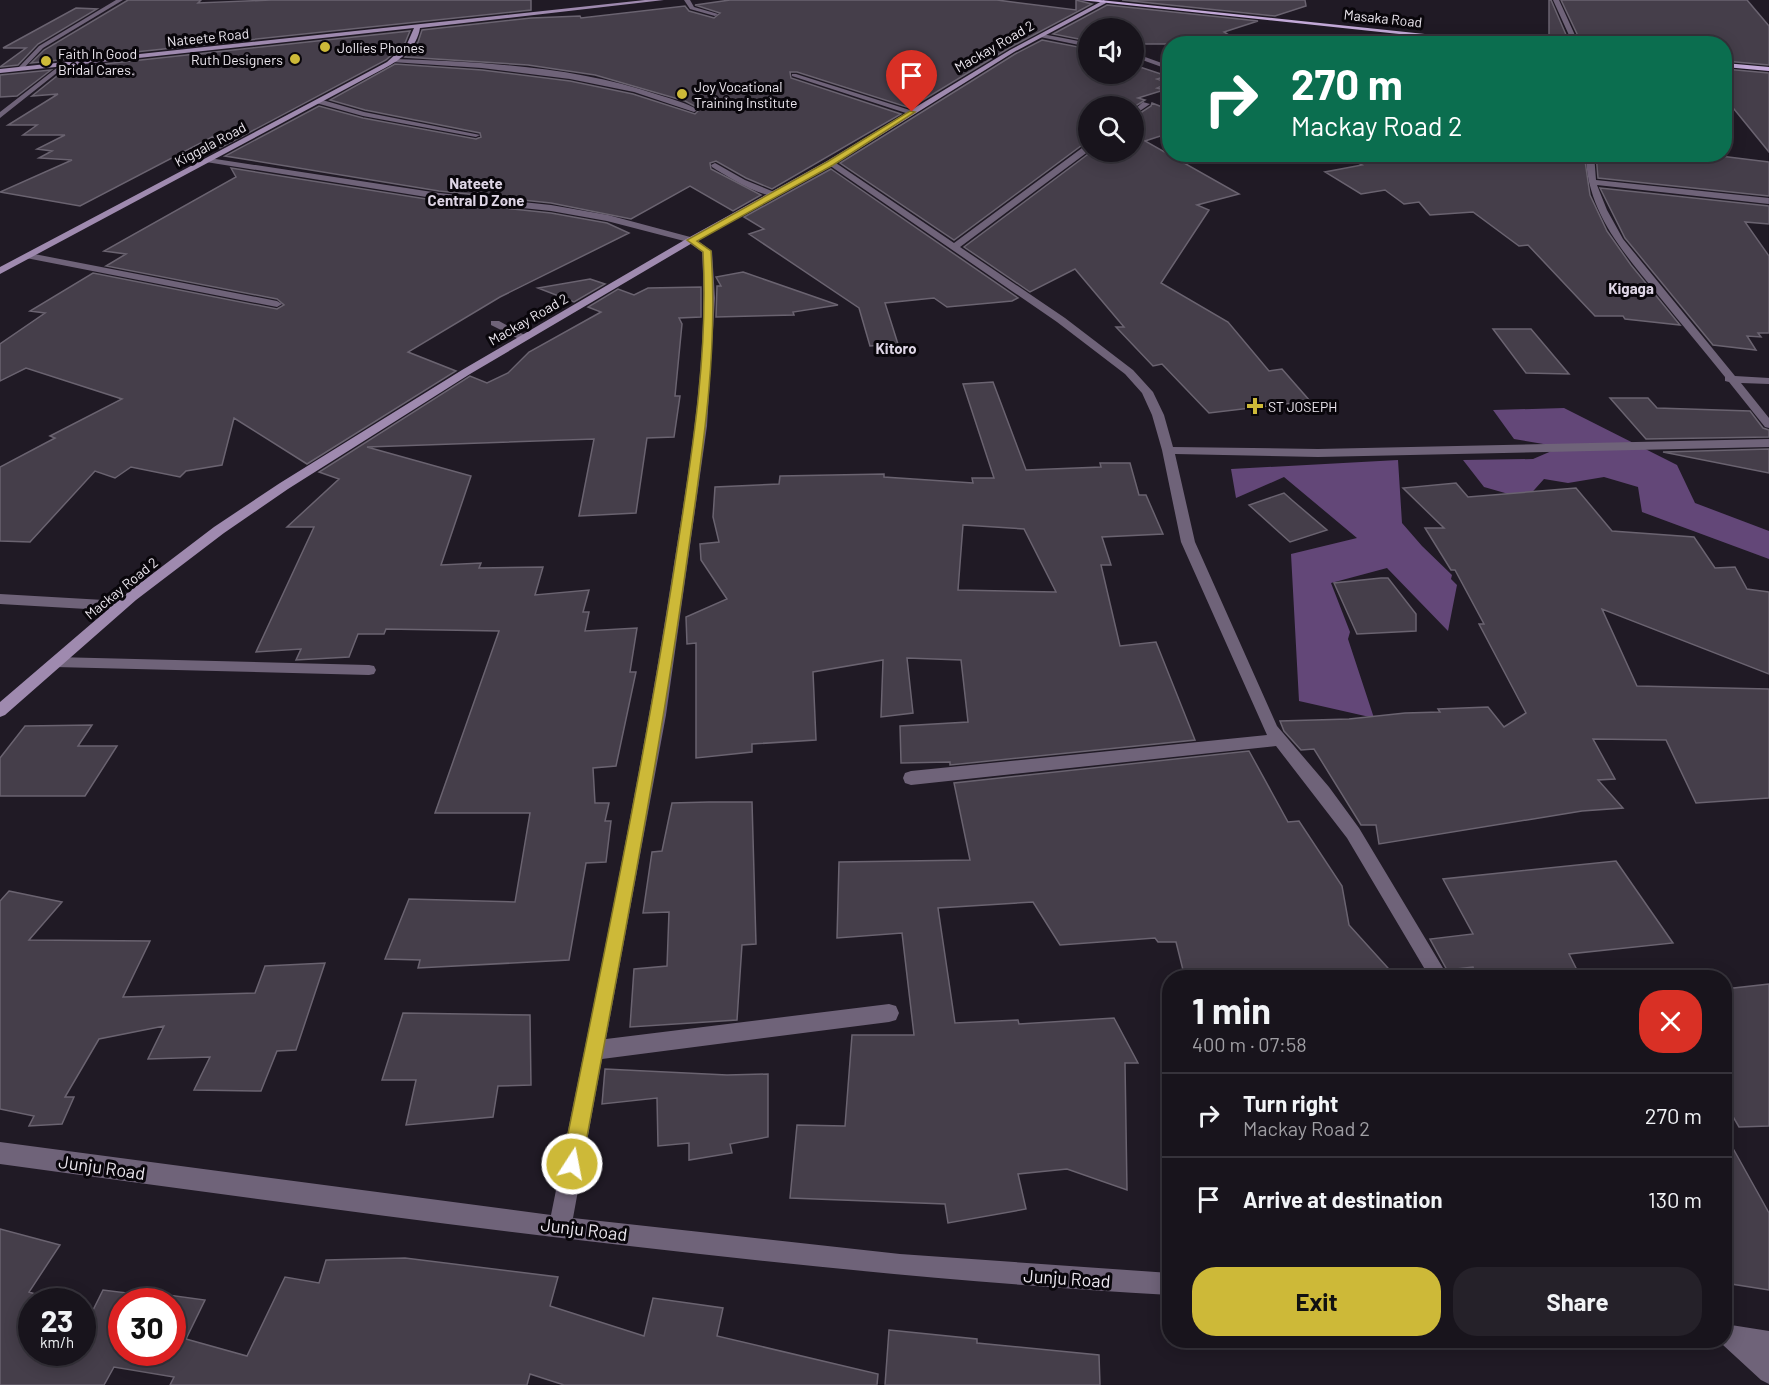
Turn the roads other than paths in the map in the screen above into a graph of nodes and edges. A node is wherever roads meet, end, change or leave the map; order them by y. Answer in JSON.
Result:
{"nodes":[{"id":1,"x":120,"y":0,"type":"edge"},
{"id":2,"x":661,"y":0,"type":"edge"},
{"id":3,"x":687,"y":0,"type":"edge"},
{"id":4,"x":1083,"y":0,"type":"edge"},
{"id":5,"x":1556,"y":0,"type":"edge"},
{"id":6,"x":1104,"y":2,"type":"junction"},
{"id":7,"x":715,"y":14,"type":"dead end"},
{"id":8,"x":417,"y":26,"type":"junction"},
{"id":9,"x":1041,"y":36,"type":"junction"},
{"id":10,"x":1438,"y":36,"type":"edge"},
{"id":11,"x":1572,"y":36,"type":"edge"},
{"id":12,"x":1078,"y":43,"type":"edge"},
{"id":13,"x":1144,"y":59,"type":"edge"},
{"id":14,"x":394,"y":61,"type":"junction"},
{"id":15,"x":65,"y":64,"type":"junction"},
{"id":16,"x":1162,"y":65,"type":"edge"},
{"id":17,"x":1732,"y":65,"type":"edge"},
{"id":18,"x":20,"y":69,"type":"junction"},
{"id":19,"x":1769,"y":69,"type":"edge"},
{"id":20,"x":0,"y":71,"type":"edge"},
{"id":21,"x":794,"y":75,"type":"dead end"},
{"id":22,"x":602,"y":76,"type":"dead end"},
{"id":23,"x":592,"y":81,"type":"junction"},
{"id":24,"x":319,"y":101,"type":"junction"},
{"id":25,"x":694,"y":110,"type":"dead end"},
{"id":26,"x":912,"y":112,"type":"junction"},
{"id":27,"x":0,"y":116,"type":"edge"},
{"id":28,"x":476,"y":135,"type":"dead end"},
{"id":29,"x":1078,"y":155,"type":"edge"},
{"id":30,"x":209,"y":160,"type":"junction"},
{"id":31,"x":1591,"y":162,"type":"edge"},
{"id":32,"x":830,"y":164,"type":"junction"},
{"id":33,"x":715,"y":165,"type":"dead end"},
{"id":34,"x":1592,"y":182,"type":"junction"},
{"id":35,"x":775,"y":194,"type":"junction"},
{"id":36,"x":1769,"y":201,"type":"edge"},
{"id":37,"x":691,"y":240,"type":"junction"},
{"id":38,"x":953,"y":248,"type":"junction"},
{"id":39,"x":29,"y":256,"type":"junction"},
{"id":40,"x":0,"y":271,"type":"edge"},
{"id":41,"x":277,"y":304,"type":"dead end"},
{"id":42,"x":495,"y":323,"type":"dead end"},
{"id":43,"x":525,"y":338,"type":"junction"},
{"id":44,"x":1730,"y":379,"type":"junction"},
{"id":45,"x":1769,"y":381,"type":"edge"},
{"id":46,"x":1769,"y":425,"type":"edge"},
{"id":47,"x":1769,"y":443,"type":"edge"},
{"id":48,"x":1168,"y":450,"type":"junction"},
{"id":49,"x":0,"y":599,"type":"edge"},
{"id":50,"x":121,"y":606,"type":"junction"},
{"id":51,"x":55,"y":663,"type":"junction"},
{"id":52,"x":369,"y":670,"type":"dead end"},
{"id":53,"x":0,"y":711,"type":"edge"},
{"id":54,"x":1277,"y":740,"type":"junction"},
{"id":55,"x":911,"y":778,"type":"dead end"},
{"id":56,"x":1435,"y":970,"type":"edge"},
{"id":57,"x":889,"y":1013,"type":"dead end"},
{"id":58,"x":594,"y":1050,"type":"junction"},
{"id":59,"x":0,"y":1153,"type":"edge"},
{"id":60,"x":560,"y":1226,"type":"junction"},
{"id":61,"x":1162,"y":1283,"type":"edge"},
{"id":62,"x":1732,"y":1338,"type":"edge"},
{"id":63,"x":1732,"y":1340,"type":"edge"},
{"id":64,"x":1769,"y":1343,"type":"edge"},
{"id":65,"x":1769,"y":1372,"type":"edge"}],
"edges":[{"from":1,"to":18,"type":"street"},
{"from":2,"to":8,"type":"street","name":"Nateete Road"},
{"from":3,"to":7,"type":"street"},
{"from":4,"to":6,"type":"main road","name":"Masaka Road"},
{"from":5,"to":11,"type":"street"},
{"from":6,"to":9,"type":"street","name":"Mackay Road 2"},
{"from":6,"to":10,"type":"main road","name":"Masaka Road"},
{"from":8,"to":14,"type":"street","name":"Kiggala Road"},
{"from":8,"to":15,"type":"street","name":"Nateete Road"},
{"from":9,"to":12,"type":"street"},
{"from":9,"to":26,"type":"street","name":"Mackay Road 2"},
{"from":13,"to":16,"type":"street"},
{"from":14,"to":23,"type":"street"},
{"from":14,"to":24,"type":"street","name":"Kiggala Road"},
{"from":15,"to":18,"type":"street","name":"Nateete Road"},
{"from":15,"to":27,"type":"street"},
{"from":17,"to":19,"type":"main road"},
{"from":18,"to":20,"type":"street","name":"Nateete Road"},
{"from":21,"to":26,"type":"street"},
{"from":22,"to":23,"type":"street"},
{"from":23,"to":25,"type":"street"},
{"from":24,"to":28,"type":"street"},
{"from":24,"to":30,"type":"street","name":"Kiggala Road"},
{"from":26,"to":32,"type":"street","name":"Mackay Road 2"},
{"from":29,"to":38,"type":"street"},
{"from":30,"to":37,"type":"street"},
{"from":30,"to":39,"type":"street","name":"Kiggala Road"},
{"from":31,"to":34,"type":"street"},
{"from":32,"to":35,"type":"street","name":"Mackay Road 2"},
{"from":32,"to":38,"type":"street"},
{"from":33,"to":35,"type":"street"},
{"from":34,"to":36,"type":"street"},
{"from":34,"to":44,"type":"street"},
{"from":35,"to":37,"type":"street","name":"Mackay Road 2"},
{"from":37,"to":43,"type":"street","name":"Mackay Road 2"},
{"from":37,"to":58,"type":"street"},
{"from":38,"to":48,"type":"street"},
{"from":39,"to":40,"type":"street","name":"Kiggala Road"},
{"from":39,"to":41,"type":"street"},
{"from":42,"to":43,"type":"street"},
{"from":43,"to":50,"type":"street","name":"Mackay Road 2"},
{"from":44,"to":45,"type":"street"},
{"from":44,"to":46,"type":"street"},
{"from":47,"to":48,"type":"street"},
{"from":48,"to":54,"type":"street"},
{"from":49,"to":50,"type":"street"},
{"from":50,"to":51,"type":"street","name":"Mackay Road 2"},
{"from":51,"to":52,"type":"street"},
{"from":51,"to":53,"type":"street","name":"Mackay Road 2"},
{"from":54,"to":55,"type":"street"},
{"from":54,"to":56,"type":"street"},
{"from":57,"to":58,"type":"street"},
{"from":58,"to":60,"type":"street"},
{"from":59,"to":60,"type":"street","name":"Junju Road"},
{"from":60,"to":61,"type":"street","name":"Junju Road"},
{"from":62,"to":64,"type":"street"},
{"from":63,"to":65,"type":"street"}]}
